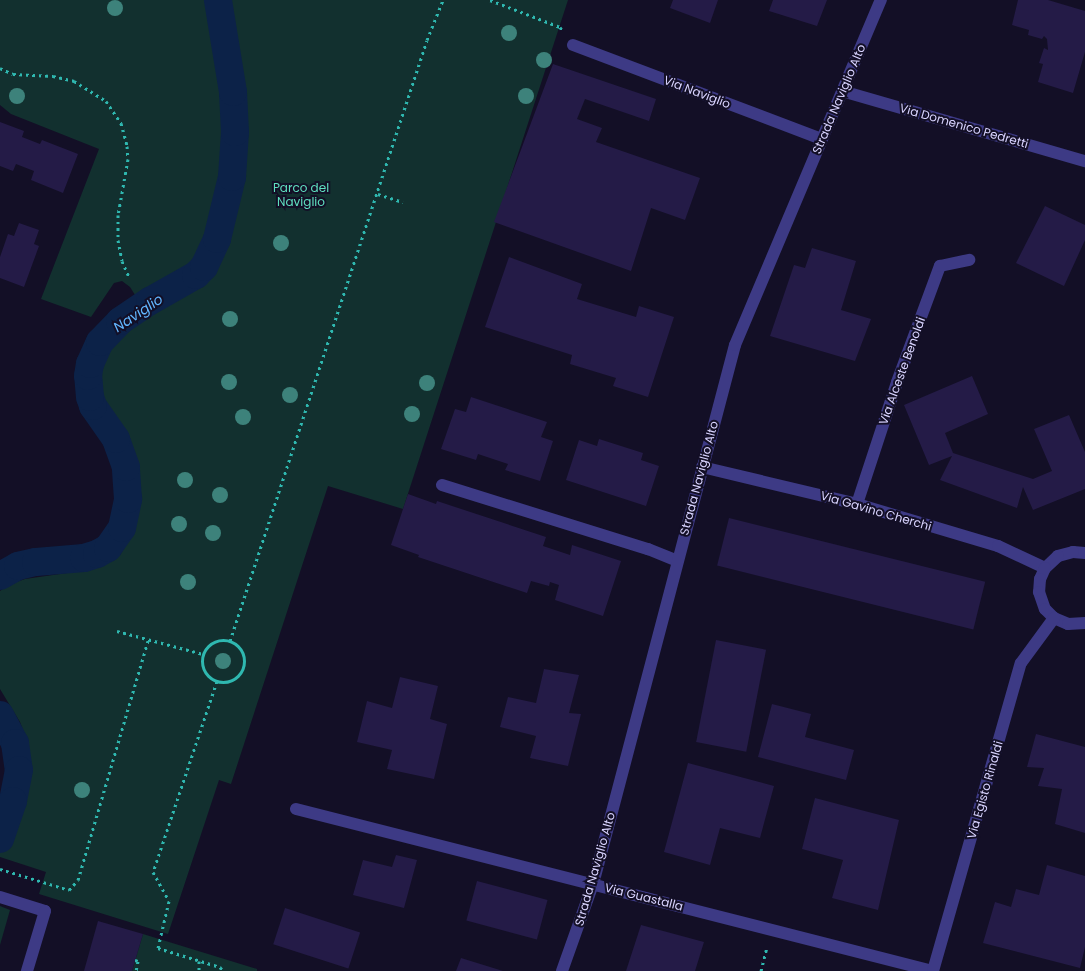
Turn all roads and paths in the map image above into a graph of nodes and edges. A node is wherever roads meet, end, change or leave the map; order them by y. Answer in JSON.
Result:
{"nodes":[{"id":1,"x":443,"y":0,"type":"edge"},
{"id":2,"x":490,"y":0,"type":"edge"},
{"id":3,"x":881,"y":0,"type":"edge"},
{"id":4,"x":573,"y":45,"type":"joint"},
{"id":5,"x":0,"y":68,"type":"edge"},
{"id":6,"x":842,"y":91,"type":"junction"},
{"id":7,"x":822,"y":138,"type":"junction"},
{"id":8,"x":1085,"y":161,"type":"edge"},
{"id":9,"x":378,"y":194,"type":"junction"},
{"id":10,"x":403,"y":202,"type":"dead end"},
{"id":11,"x":969,"y":260,"type":"dead end"},
{"id":12,"x":129,"y":277,"type":"dead end"},
{"id":13,"x":702,"y":466,"type":"junction"},
{"id":14,"x":442,"y":485,"type":"dead end"},
{"id":15,"x":857,"y":504,"type":"junction"},
{"id":16,"x":1085,"y":553,"type":"edge"},
{"id":17,"x":677,"y":561,"type":"junction"},
{"id":18,"x":1045,"y":568,"type":"junction"},
{"id":19,"x":1054,"y":618,"type":"junction"},
{"id":20,"x":1085,"y":623,"type":"edge"},
{"id":21,"x":117,"y":631,"type":"dead end"},
{"id":22,"x":148,"y":640,"type":"junction"},
{"id":23,"x":230,"y":641,"type":"junction"},
{"id":24,"x":204,"y":654,"type":"junction"},
{"id":25,"x":217,"y":681,"type":"junction"},
{"id":26,"x":296,"y":809,"type":"dead end"},
{"id":27,"x":0,"y":869,"type":"edge"},
{"id":28,"x":593,"y":884,"type":"junction"},
{"id":29,"x":0,"y":897,"type":"edge"},
{"id":30,"x":135,"y":960,"type":"dead end"},
{"id":31,"x":199,"y":961,"type":"junction"},
{"id":32,"x":27,"y":971,"type":"edge"},
{"id":33,"x":136,"y":971,"type":"edge"},
{"id":34,"x":199,"y":971,"type":"edge"},
{"id":35,"x":223,"y":971,"type":"edge"},
{"id":36,"x":562,"y":971,"type":"edge"},
{"id":37,"x":933,"y":971,"type":"edge"}],
"edges":[{"from":1,"to":9,"type":"path"},
{"from":2,"to":4,"type":"path"},
{"from":3,"to":6,"type":"street","name":"Strada Naviglio Alto"},
{"from":4,"to":7,"type":"street","name":"Via Naviglio"},
{"from":5,"to":12,"type":"path"},
{"from":6,"to":7,"type":"street","name":"Strada Naviglio Alto"},
{"from":6,"to":8,"type":"street","name":"Via Domenico Pedretti"},
{"from":7,"to":13,"type":"street","name":"Strada Naviglio Alto"},
{"from":9,"to":10,"type":"path"},
{"from":9,"to":23,"type":"path"},
{"from":11,"to":15,"type":"street","name":"Via Alceste Benoldi"},
{"from":13,"to":15,"type":"street","name":"Via Gavino Cherchi"},
{"from":13,"to":17,"type":"street","name":"Strada Naviglio Alto"},
{"from":14,"to":17,"type":"street"},
{"from":15,"to":18,"type":"street","name":"Via Gavino Cherchi"},
{"from":16,"to":18,"type":"street"},
{"from":17,"to":28,"type":"street","name":"Strada Naviglio Alto"},
{"from":18,"to":19,"type":"street"},
{"from":19,"to":20,"type":"street"},
{"from":19,"to":37,"type":"street","name":"Via Egisto Rinaldi"},
{"from":21,"to":22,"type":"path"},
{"from":22,"to":24,"type":"path"},
{"from":22,"to":27,"type":"path"},
{"from":23,"to":24,"type":"path"},
{"from":23,"to":25,"type":"path"},
{"from":24,"to":25,"type":"path"},
{"from":25,"to":31,"type":"path"},
{"from":26,"to":28,"type":"street","name":"Via Guastalla"},
{"from":28,"to":36,"type":"street","name":"Strada Naviglio Alto"},
{"from":28,"to":37,"type":"street","name":"Via Guastalla"},
{"from":29,"to":32,"type":"street"},
{"from":30,"to":33,"type":"path"},
{"from":31,"to":34,"type":"path"},
{"from":31,"to":35,"type":"path"}]}
